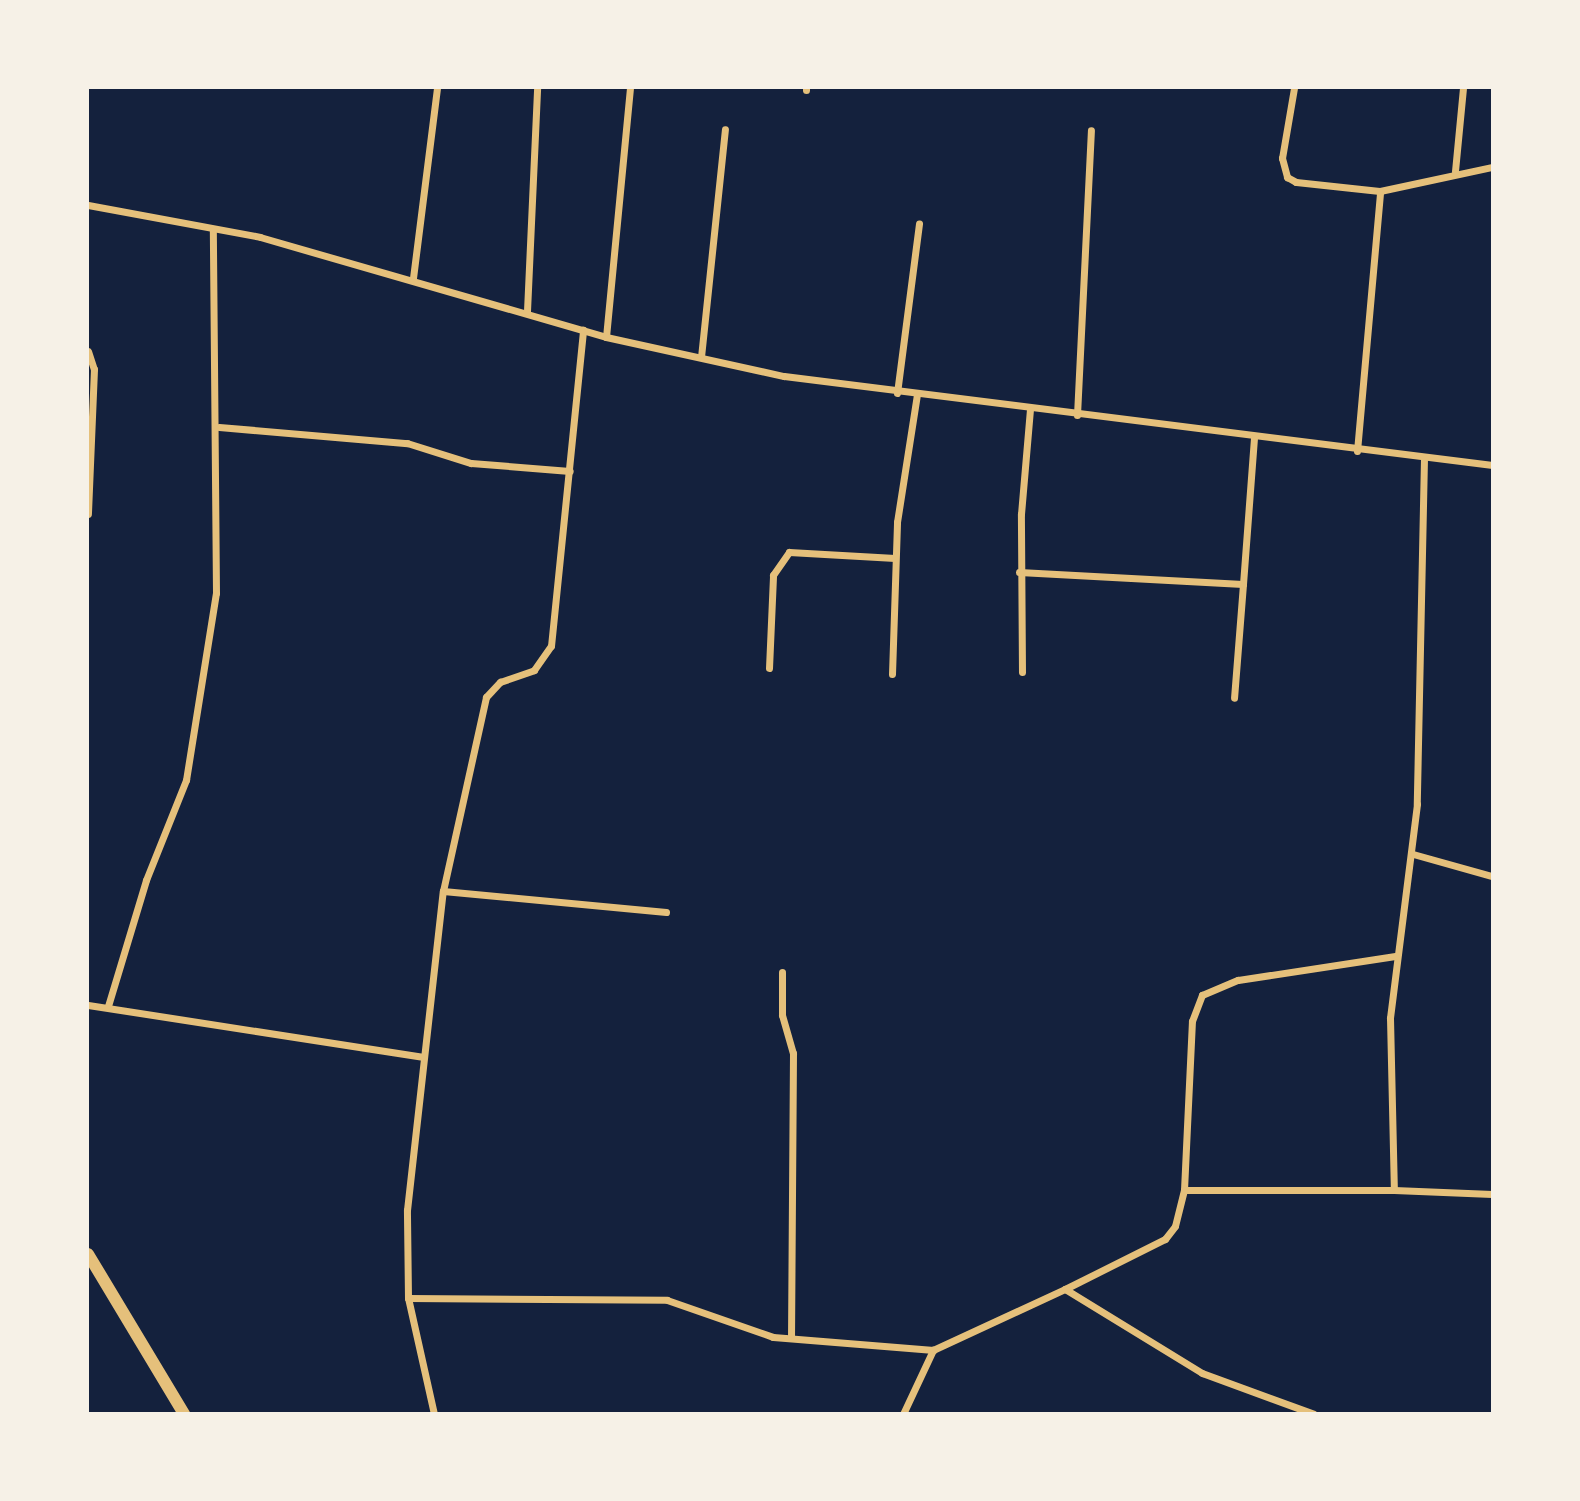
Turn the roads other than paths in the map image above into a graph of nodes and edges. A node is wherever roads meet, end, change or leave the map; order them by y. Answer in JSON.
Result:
{"nodes":[{"id":1,"x":437,"y":88,"type":"edge"},
{"id":2,"x":537,"y":88,"type":"edge"},
{"id":3,"x":630,"y":88,"type":"edge"},
{"id":4,"x":1294,"y":88,"type":"edge"},
{"id":5,"x":1463,"y":88,"type":"edge"},
{"id":6,"x":725,"y":129,"type":"dead end"},
{"id":7,"x":1091,"y":130,"type":"dead end"},
{"id":8,"x":1493,"y":167,"type":"edge"},
{"id":9,"x":1455,"y":171,"type":"junction"},
{"id":10,"x":1380,"y":191,"type":"junction"},
{"id":11,"x":88,"y":205,"type":"edge"},
{"id":12,"x":919,"y":223,"type":"dead end"},
{"id":13,"x":213,"y":230,"type":"junction"},
{"id":14,"x":413,"y":278,"type":"junction"},
{"id":15,"x":527,"y":311,"type":"junction"},
{"id":16,"x":583,"y":330,"type":"junction"},
{"id":17,"x":607,"y":337,"type":"junction"},
{"id":18,"x":88,"y":351,"type":"edge"},
{"id":19,"x":701,"y":357,"type":"junction"},
{"id":20,"x":897,"y":393,"type":"junction"},
{"id":21,"x":917,"y":395,"type":"junction"},
{"id":22,"x":1030,"y":409,"type":"junction"},
{"id":23,"x":1077,"y":415,"type":"junction"},
{"id":24,"x":219,"y":427,"type":"junction"},
{"id":25,"x":1254,"y":438,"type":"junction"},
{"id":26,"x":1357,"y":451,"type":"junction"},
{"id":27,"x":1424,"y":458,"type":"junction"},
{"id":28,"x":1493,"y":465,"type":"edge"},
{"id":29,"x":570,"y":471,"type":"junction"},
{"id":30,"x":88,"y":514,"type":"edge"},
{"id":31,"x":894,"y":558,"type":"junction"},
{"id":32,"x":1019,"y":572,"type":"junction"},
{"id":33,"x":1243,"y":584,"type":"junction"},
{"id":34,"x":769,"y":668,"type":"dead end"},
{"id":35,"x":1022,"y":672,"type":"dead end"},
{"id":36,"x":892,"y":674,"type":"dead end"},
{"id":37,"x":1234,"y":698,"type":"dead end"},
{"id":38,"x":1413,"y":854,"type":"junction"},
{"id":39,"x":1493,"y":876,"type":"edge"},
{"id":40,"x":443,"y":891,"type":"junction"},
{"id":41,"x":666,"y":912,"type":"dead end"},
{"id":42,"x":1395,"y":956,"type":"junction"},
{"id":43,"x":782,"y":972,"type":"dead end"},
{"id":44,"x":88,"y":1005,"type":"edge"},
{"id":45,"x":108,"y":1006,"type":"junction"},
{"id":46,"x":422,"y":1057,"type":"junction"},
{"id":47,"x":1184,"y":1190,"type":"junction"},
{"id":48,"x":1394,"y":1191,"type":"junction"},
{"id":49,"x":1493,"y":1194,"type":"edge"},
{"id":50,"x":88,"y":1254,"type":"edge"},
{"id":51,"x":1065,"y":1289,"type":"junction"},
{"id":52,"x":408,"y":1298,"type":"junction"},
{"id":53,"x":791,"y":1338,"type":"junction"},
{"id":54,"x":933,"y":1350,"type":"junction"},
{"id":55,"x":184,"y":1413,"type":"edge"},
{"id":56,"x":434,"y":1413,"type":"edge"},
{"id":57,"x":903,"y":1413,"type":"edge"},
{"id":58,"x":1314,"y":1413,"type":"edge"}],
"edges":[{"from":1,"to":14,"type":"street"},
{"from":2,"to":15,"type":"street"},
{"from":3,"to":17,"type":"street"},
{"from":4,"to":10,"type":"street"},
{"from":5,"to":9,"type":"street"},
{"from":6,"to":19,"type":"street"},
{"from":7,"to":23,"type":"street"},
{"from":8,"to":9,"type":"street"},
{"from":9,"to":10,"type":"street"},
{"from":10,"to":26,"type":"street"},
{"from":11,"to":13,"type":"street"},
{"from":12,"to":20,"type":"street"},
{"from":13,"to":14,"type":"street"},
{"from":13,"to":24,"type":"street"},
{"from":14,"to":15,"type":"street"},
{"from":15,"to":16,"type":"street"},
{"from":16,"to":17,"type":"street"},
{"from":16,"to":29,"type":"street"},
{"from":17,"to":19,"type":"street"},
{"from":18,"to":30,"type":"street"},
{"from":19,"to":20,"type":"street"},
{"from":20,"to":21,"type":"street"},
{"from":21,"to":22,"type":"street"},
{"from":21,"to":31,"type":"street"},
{"from":22,"to":23,"type":"street"},
{"from":22,"to":32,"type":"street"},
{"from":23,"to":25,"type":"street"},
{"from":24,"to":29,"type":"street"},
{"from":24,"to":45,"type":"street"},
{"from":25,"to":26,"type":"street"},
{"from":25,"to":33,"type":"street"},
{"from":26,"to":27,"type":"street"},
{"from":27,"to":28,"type":"street"},
{"from":27,"to":38,"type":"street"},
{"from":29,"to":40,"type":"street"},
{"from":31,"to":34,"type":"street"},
{"from":31,"to":36,"type":"street"},
{"from":32,"to":33,"type":"street"},
{"from":32,"to":35,"type":"street"},
{"from":33,"to":37,"type":"street"},
{"from":38,"to":39,"type":"street"},
{"from":38,"to":42,"type":"street"},
{"from":40,"to":41,"type":"street"},
{"from":40,"to":46,"type":"street"},
{"from":42,"to":47,"type":"street"},
{"from":42,"to":48,"type":"street"},
{"from":43,"to":53,"type":"street"},
{"from":44,"to":45,"type":"street"},
{"from":45,"to":46,"type":"street"},
{"from":46,"to":52,"type":"street"},
{"from":47,"to":48,"type":"street"},
{"from":47,"to":51,"type":"street"},
{"from":48,"to":49,"type":"street"},
{"from":50,"to":55,"type":"street"},
{"from":51,"to":54,"type":"street"},
{"from":51,"to":58,"type":"street"},
{"from":52,"to":53,"type":"street"},
{"from":52,"to":56,"type":"street"},
{"from":53,"to":54,"type":"street"},
{"from":54,"to":57,"type":"street"}]}
